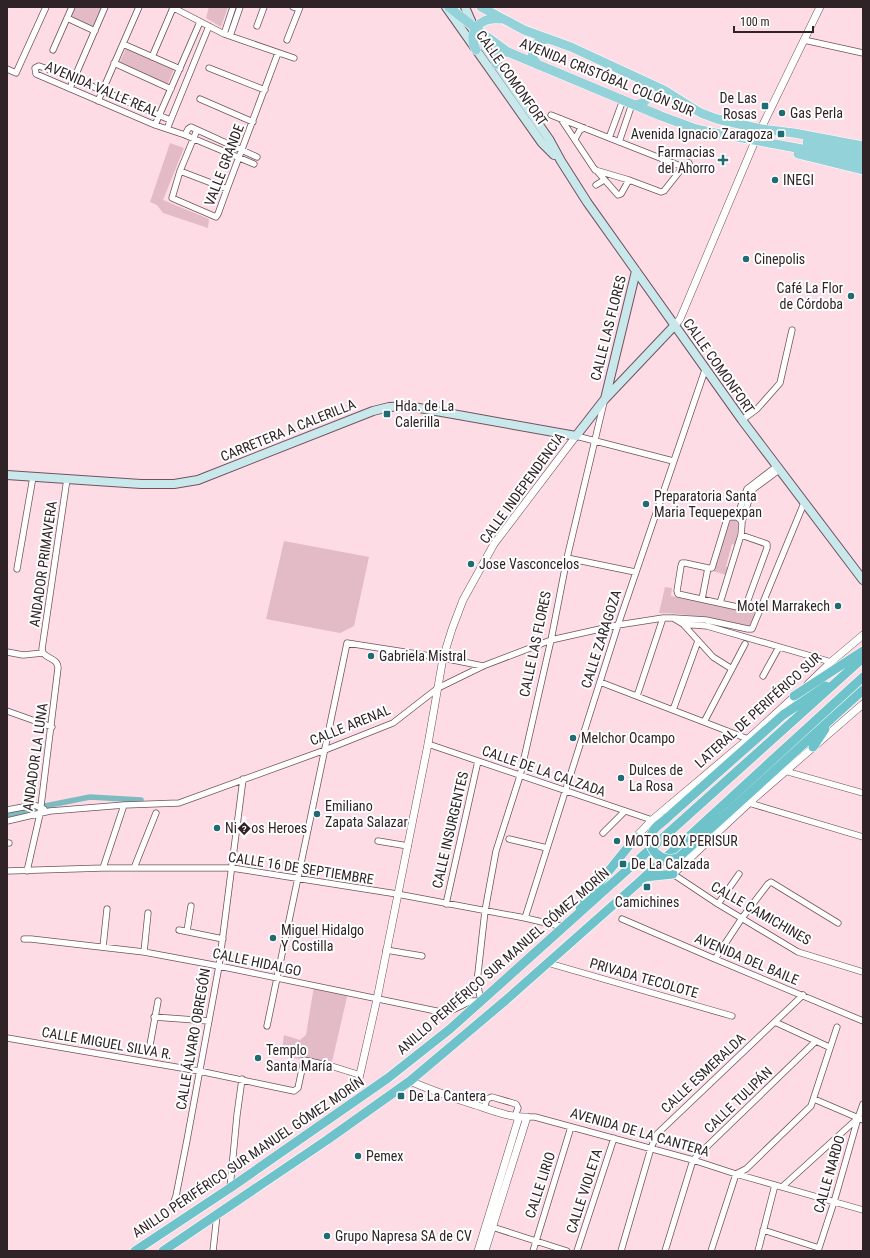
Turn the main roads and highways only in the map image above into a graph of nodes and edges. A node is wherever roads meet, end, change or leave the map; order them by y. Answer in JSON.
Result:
{"nodes":[{"id":1,"x":448,"y":7,"type":"edge"},
{"id":2,"x":465,"y":7,"type":"edge"},
{"id":3,"x":481,"y":7,"type":"edge"},
{"id":4,"x":505,"y":21,"type":"junction"},
{"id":5,"x":475,"y":28,"type":"junction"},
{"id":6,"x":550,"y":39,"type":"junction"},
{"id":7,"x":476,"y":50,"type":"junction"},
{"id":8,"x":508,"y":52,"type":"junction"},
{"id":9,"x":496,"y":64,"type":"junction"},
{"id":10,"x":538,"y":65,"type":"junction"},
{"id":11,"x":645,"y":82,"type":"junction"},
{"id":12,"x":630,"y":103,"type":"junction"},
{"id":13,"x":764,"y":130,"type":"junction"},
{"id":14,"x":760,"y":142,"type":"junction"},
{"id":15,"x":863,"y":146,"type":"edge"},
{"id":16,"x":863,"y":153,"type":"edge"},
{"id":17,"x":560,"y":161,"type":"junction"},
{"id":18,"x":863,"y":161,"type":"edge"},
{"id":19,"x":863,"y":170,"type":"edge"},
{"id":20,"x":636,"y":271,"type":"junction"},
{"id":21,"x":675,"y":325,"type":"junction"},
{"id":22,"x":604,"y":400,"type":"junction"},
{"id":23,"x":576,"y":436,"type":"joint"},
{"id":24,"x":7,"y":474,"type":"edge"},
{"id":25,"x":863,"y":580,"type":"edge"},
{"id":26,"x":863,"y":651,"type":"edge"},
{"id":27,"x":860,"y":661,"type":"edge"},
{"id":28,"x":863,"y":677,"type":"edge"},
{"id":29,"x":863,"y":690,"type":"edge"},
{"id":30,"x":794,"y":696,"type":"road end"},
{"id":31,"x":833,"y":717,"type":"junction"},
{"id":32,"x":813,"y":747,"type":"road end"},
{"id":33,"x":636,"y":836,"type":"road end"},
{"id":34,"x":673,"y":874,"type":"road end"},
{"id":35,"x":645,"y":877,"type":"junction"},
{"id":36,"x":564,"y":927,"type":"junction"},
{"id":37,"x":135,"y":1251,"type":"edge"},
{"id":38,"x":163,"y":1251,"type":"edge"}],
"edges":[{"from":1,"to":5,"type":"main road","name":"AVENIDA CRISTÓBAL COLÓN SUR"},
{"from":1,"to":7,"type":"main road","name":"CALLE COMONFORT"},
{"from":2,"to":5,"type":"main road","name":"CALLE COMONFORT"},
{"from":3,"to":4,"type":"main road","name":"AVENIDA CRISTÓBAL COLÓN SUR"},
{"from":4,"to":5,"type":"main road"},
{"from":4,"to":6,"type":"main road","name":"AVENIDA CRISTÓBAL COLÓN SUR"},
{"from":5,"to":7,"type":"main road"},
{"from":5,"to":8,"type":"main road","name":"AVENIDA CRISTÓBAL COLÓN SUR"},
{"from":5,"to":9,"type":"main road","name":"CALLE COMONFORT"},
{"from":6,"to":10,"type":"main road"},
{"from":6,"to":11,"type":"main road","name":"AVENIDA CRISTÓBAL COLÓN SUR"},
{"from":7,"to":17,"type":"main road","name":"CALLE COMONFORT"},
{"from":8,"to":9,"type":"main road"},
{"from":8,"to":10,"type":"main road","name":"AVENIDA CRISTÓBAL COLÓN SUR"},
{"from":9,"to":17,"type":"main road","name":"CALLE COMONFORT"},
{"from":10,"to":12,"type":"main road","name":"AVENIDA CRISTÓBAL COLÓN SUR"},
{"from":11,"to":12,"type":"main road"},
{"from":11,"to":13,"type":"main road","name":"AVENIDA CRISTÓBAL COLÓN SUR"},
{"from":12,"to":14,"type":"main road","name":"AVENIDA CRISTÓBAL COLÓN SUR"},
{"from":13,"to":15,"type":"main road","name":"AVENIDA CRISTÓBAL COLÓN SUR"},
{"from":13,"to":16,"type":"main road"},
{"from":14,"to":18,"type":"main road","name":"AVENIDA CRISTÓBAL COLÓN SUR"},
{"from":14,"to":19,"type":"main road"},
{"from":17,"to":20,"type":"main road","name":"CALLE COMONFORT"},
{"from":20,"to":21,"type":"main road","name":"CALLE COMONFORT"},
{"from":20,"to":22,"type":"main road","name":"CALLE LAS FLORES"},
{"from":21,"to":22,"type":"main road","name":"CALLE INDEPENDENCIA"},
{"from":21,"to":25,"type":"main road","name":"CALLE COMONFORT"},
{"from":22,"to":23,"type":"main road","name":"CALLE INDEPENDENCIA"},
{"from":23,"to":24,"type":"main road","name":"CARRETERA A CALERILLA"},
{"from":26,"to":30,"type":"highway"},
{"from":27,"to":31,"type":"highway","bridge":true},
{"from":27,"to":36,"type":"highway","name":"ANILLO PERIFÉRICO SUR MANUEL GÓMEZ MORÍN"},
{"from":28,"to":35,"type":"highway","name":"ANILLO PERIFÉRICO SUR MANUEL GÓMEZ MORÍN"},
{"from":29,"to":31,"type":"highway"},
{"from":31,"to":32,"type":"highway"},
{"from":33,"to":36,"type":"highway"},
{"from":34,"to":35,"type":"highway"},
{"from":35,"to":38,"type":"highway","name":"ANILLO PERIFÉRICO SUR MANUEL GÓMEZ MORÍN"},
{"from":36,"to":37,"type":"highway","name":"ANILLO PERIFÉRICO SUR MANUEL GÓMEZ MORÍN"}]}
